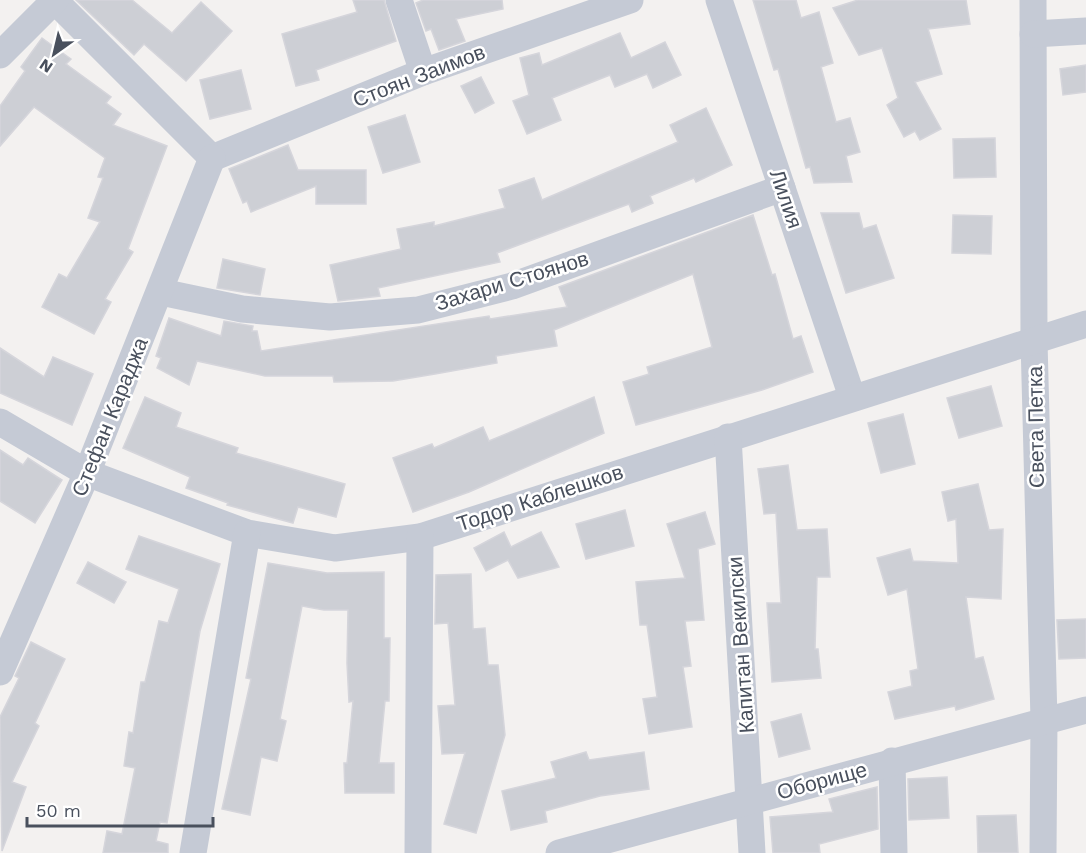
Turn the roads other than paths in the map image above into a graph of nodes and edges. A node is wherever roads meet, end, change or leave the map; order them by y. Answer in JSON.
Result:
{"nodes":[{"id":1,"x":55,"y":0,"type":"edge"},
{"id":2,"x":399,"y":0,"type":"edge"},
{"id":3,"x":630,"y":0,"type":"edge"},
{"id":4,"x":719,"y":0,"type":"edge"},
{"id":5,"x":1033,"y":0,"type":"edge"},
{"id":6,"x":1086,"y":31,"type":"edge"},
{"id":7,"x":1033,"y":34,"type":"junction"},
{"id":8,"x":0,"y":56,"type":"edge"},
{"id":9,"x":423,"y":72,"type":"junction"},
{"id":10,"x":212,"y":159,"type":"junction"},
{"id":11,"x":782,"y":188,"type":"junction"},
{"id":12,"x":161,"y":292,"type":"junction"},
{"id":13,"x":1086,"y":324,"type":"edge"},
{"id":14,"x":1034,"y":341,"type":"junction"},
{"id":15,"x":852,"y":397,"type":"junction"},
{"id":16,"x":0,"y":422,"type":"edge"},
{"id":17,"x":728,"y":438,"type":"junction"},
{"id":18,"x":87,"y":473,"type":"junction"},
{"id":19,"x":247,"y":532,"type":"junction"},
{"id":20,"x":420,"y":537,"type":"junction"},
{"id":21,"x":1,"y":665,"type":"edge"},
{"id":22,"x":1086,"y":710,"type":"edge"},
{"id":23,"x":1044,"y":720,"type":"junction"},
{"id":24,"x":892,"y":761,"type":"junction"},
{"id":25,"x":751,"y":801,"type":"junction"},
{"id":26,"x":569,"y":852,"type":"edge"},
{"id":27,"x":193,"y":853,"type":"edge"},
{"id":28,"x":418,"y":853,"type":"edge"},
{"id":29,"x":752,"y":853,"type":"edge"},
{"id":30,"x":894,"y":853,"type":"edge"},
{"id":31,"x":1043,"y":853,"type":"edge"}],
"edges":[{"from":1,"to":8,"type":"street"},
{"from":1,"to":10,"type":"street"},
{"from":2,"to":9,"type":"street"},
{"from":3,"to":9,"type":"street","name":"Стоян Заимов"},
{"from":4,"to":11,"type":"street","name":"Лилия"},
{"from":5,"to":7,"type":"street","name":"Света Петка"},
{"from":6,"to":7,"type":"street"},
{"from":7,"to":14,"type":"street","name":"Света Петка"},
{"from":9,"to":10,"type":"street","name":"Стоян Заимов"},
{"from":10,"to":12,"type":"street","name":"Стефан Караджа"},
{"from":11,"to":12,"type":"street","name":"Захари Стоянов"},
{"from":11,"to":15,"type":"street","name":"Лилия"},
{"from":12,"to":18,"type":"street","name":"Стефан Караджа"},
{"from":13,"to":14,"type":"street","name":"Тодор Каблешков"},
{"from":14,"to":15,"type":"street","name":"Тодор Каблешков"},
{"from":14,"to":23,"type":"street","name":"Света Петка"},
{"from":15,"to":17,"type":"street","name":"Тодор Каблешков"},
{"from":16,"to":18,"type":"street","name":"Тодор Каблешков"},
{"from":17,"to":20,"type":"street","name":"Тодор Каблешков"},
{"from":17,"to":25,"type":"street","name":"Капитан Векилски"},
{"from":18,"to":19,"type":"street","name":"Тодор Каблешков"},
{"from":18,"to":21,"type":"street","name":"Стефан Караджа"},
{"from":19,"to":20,"type":"street","name":"Тодор Каблешков"},
{"from":19,"to":27,"type":"street"},
{"from":20,"to":28,"type":"street"},
{"from":22,"to":23,"type":"street","name":"Оборище"},
{"from":23,"to":24,"type":"street","name":"Оборище"},
{"from":23,"to":31,"type":"street","name":"Света Петка"},
{"from":24,"to":25,"type":"street","name":"Оборище"},
{"from":24,"to":30,"type":"street"},
{"from":25,"to":26,"type":"street","name":"Оборище"},
{"from":25,"to":29,"type":"street","name":"Капитан Векилски"}]}
